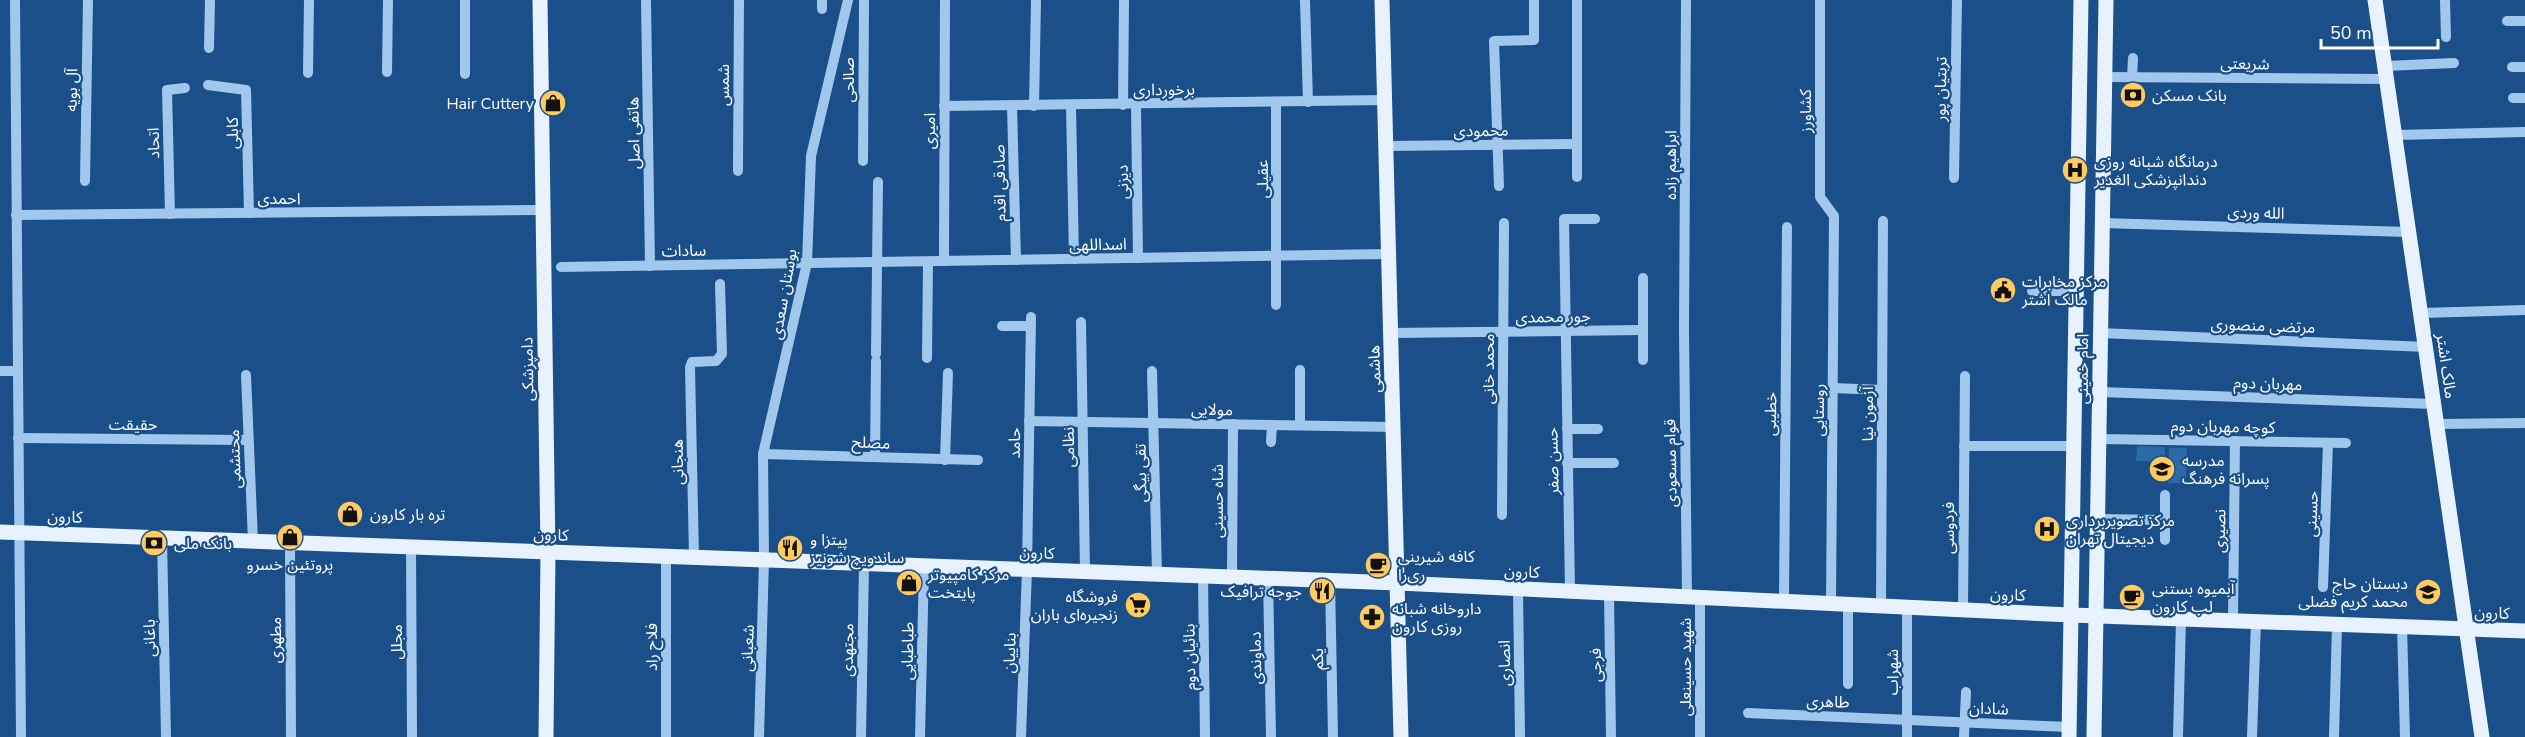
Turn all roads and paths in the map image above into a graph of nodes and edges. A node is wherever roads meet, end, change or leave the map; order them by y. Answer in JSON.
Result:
{"nodes":[{"id":1,"x":15,"y":0,"type":"edge"},
{"id":2,"x":88,"y":0,"type":"edge"},
{"id":3,"x":210,"y":0,"type":"edge"},
{"id":4,"x":309,"y":0,"type":"edge"},
{"id":5,"x":388,"y":0,"type":"edge"},
{"id":6,"x":465,"y":0,"type":"edge"},
{"id":7,"x":540,"y":0,"type":"edge"},
{"id":8,"x":646,"y":0,"type":"edge"},
{"id":9,"x":739,"y":0,"type":"edge"},
{"id":10,"x":848,"y":0,"type":"edge"},
{"id":11,"x":864,"y":0,"type":"edge"},
{"id":12,"x":945,"y":0,"type":"edge"},
{"id":13,"x":1036,"y":0,"type":"edge"},
{"id":14,"x":1124,"y":0,"type":"edge"},
{"id":15,"x":1305,"y":0,"type":"edge"},
{"id":16,"x":1382,"y":0,"type":"edge"},
{"id":17,"x":1534,"y":0,"type":"edge"},
{"id":18,"x":1577,"y":0,"type":"edge"},
{"id":19,"x":1686,"y":0,"type":"edge"},
{"id":20,"x":1820,"y":0,"type":"edge"},
{"id":21,"x":1957,"y":0,"type":"edge"},
{"id":22,"x":2081,"y":0,"type":"edge"},
{"id":23,"x":2106,"y":0,"type":"edge"},
{"id":24,"x":2375,"y":0,"type":"edge"},
{"id":25,"x":2445,"y":0,"type":"edge"},
{"id":26,"x":2507,"y":21,"type":"dead end"},
{"id":27,"x":2525,"y":21,"type":"edge"},
{"id":28,"x":2446,"y":38,"type":"dead end"},
{"id":29,"x":209,"y":48,"type":"dead end"},
{"id":30,"x":2133,"y":58,"type":"dead end"},
{"id":31,"x":2454,"y":63,"type":"dead end"},
{"id":32,"x":2512,"y":67,"type":"dead end"},
{"id":33,"x":2525,"y":67,"type":"edge"},
{"id":34,"x":387,"y":72,"type":"dead end"},
{"id":35,"x":2386,"y":73,"type":"junction"},
{"id":36,"x":308,"y":74,"type":"dead end"},
{"id":37,"x":465,"y":74,"type":"dead end"},
{"id":38,"x":2104,"y":77,"type":"junction"},
{"id":39,"x":2132,"y":77,"type":"junction"},
{"id":40,"x":208,"y":85,"type":"dead end"},
{"id":41,"x":186,"y":88,"type":"dead end"},
{"id":42,"x":1385,"y":100,"type":"junction"},
{"id":43,"x":1276,"y":102,"type":"junction"},
{"id":44,"x":1308,"y":102,"type":"junction"},
{"id":45,"x":1123,"y":105,"type":"junction"},
{"id":46,"x":1136,"y":105,"type":"junction"},
{"id":47,"x":944,"y":106,"type":"junction"},
{"id":48,"x":1012,"y":106,"type":"junction"},
{"id":49,"x":1034,"y":106,"type":"junction"},
{"id":50,"x":1071,"y":106,"type":"junction"},
{"id":51,"x":2525,"y":132,"type":"edge"},
{"id":52,"x":2396,"y":135,"type":"junction"},
{"id":53,"x":1577,"y":144,"type":"junction"},
{"id":54,"x":1498,"y":145,"type":"junction"},
{"id":55,"x":1386,"y":146,"type":"junction"},
{"id":56,"x":863,"y":161,"type":"dead end"},
{"id":57,"x":738,"y":171,"type":"dead end"},
{"id":58,"x":1577,"y":177,"type":"dead end"},
{"id":59,"x":1954,"y":178,"type":"dead end"},
{"id":60,"x":85,"y":181,"type":"dead end"},
{"id":61,"x":878,"y":182,"type":"dead end"},
{"id":62,"x":1499,"y":186,"type":"dead end"},
{"id":63,"x":543,"y":210,"type":"junction"},
{"id":64,"x":249,"y":213,"type":"junction"},
{"id":65,"x":170,"y":214,"type":"junction"},
{"id":66,"x":16,"y":215,"type":"junction"},
{"id":67,"x":1834,"y":216,"type":"joint"},
{"id":68,"x":1595,"y":219,"type":"dead end"},
{"id":69,"x":1883,"y":221,"type":"dead end"},
{"id":70,"x":1504,"y":223,"type":"dead end"},
{"id":71,"x":2102,"y":223,"type":"junction"},
{"id":72,"x":1787,"y":227,"type":"dead end"},
{"id":73,"x":2409,"y":232,"type":"junction"},
{"id":74,"x":1389,"y":254,"type":"junction"},
{"id":75,"x":1278,"y":256,"type":"junction"},
{"id":76,"x":1138,"y":258,"type":"junction"},
{"id":77,"x":1074,"y":259,"type":"junction"},
{"id":78,"x":1016,"y":260,"type":"junction"},
{"id":79,"x":944,"y":261,"type":"junction"},
{"id":80,"x":877,"y":262,"type":"junction"},
{"id":81,"x":928,"y":262,"type":"junction"},
{"id":82,"x":807,"y":263,"type":"junction"},
{"id":83,"x":650,"y":266,"type":"junction"},
{"id":84,"x":552,"y":267,"type":"junction"},
{"id":85,"x":1643,"y":278,"type":"dead end"},
{"id":86,"x":720,"y":284,"type":"dead end"},
{"id":87,"x":2031,"y":291,"type":"dead end"},
{"id":88,"x":2077,"y":291,"type":"junction"},
{"id":89,"x":1276,"y":305,"type":"dead end"},
{"id":90,"x":2525,"y":310,"type":"edge"},
{"id":91,"x":2422,"y":313,"type":"junction"},
{"id":92,"x":1082,"y":322,"type":"dead end"},
{"id":93,"x":1002,"y":326,"type":"dead end"},
{"id":94,"x":1684,"y":329,"type":"joint"},
{"id":95,"x":1565,"y":330,"type":"junction"},
{"id":96,"x":1643,"y":330,"type":"junction"},
{"id":97,"x":1503,"y":331,"type":"junction"},
{"id":98,"x":1391,"y":333,"type":"junction"},
{"id":99,"x":2100,"y":333,"type":"junction"},
{"id":100,"x":2426,"y":346,"type":"junction"},
{"id":101,"x":927,"y":358,"type":"dead end"},
{"id":102,"x":1643,"y":360,"type":"dead end"},
{"id":103,"x":1300,"y":370,"type":"dead end"},
{"id":104,"x":17,"y":371,"type":"junction"},
{"id":105,"x":1152,"y":371,"type":"dead end"},
{"id":106,"x":0,"y":372,"type":"edge"},
{"id":107,"x":948,"y":374,"type":"dead end"},
{"id":108,"x":246,"y":375,"type":"dead end"},
{"id":109,"x":1965,"y":376,"type":"dead end"},
{"id":110,"x":1833,"y":388,"type":"junction"},
{"id":111,"x":1882,"y":390,"type":"junction"},
{"id":112,"x":2100,"y":392,"type":"junction"},
{"id":113,"x":2434,"y":404,"type":"junction"},
{"id":114,"x":1029,"y":421,"type":"junction"},
{"id":115,"x":1083,"y":422,"type":"junction"},
{"id":116,"x":1153,"y":423,"type":"junction"},
{"id":117,"x":2525,"y":423,"type":"edge"},
{"id":118,"x":1233,"y":424,"type":"junction"},
{"id":119,"x":2436,"y":424,"type":"junction"},
{"id":120,"x":1272,"y":425,"type":"junction"},
{"id":121,"x":1300,"y":425,"type":"junction"},
{"id":122,"x":1394,"y":427,"type":"junction"},
{"id":123,"x":1567,"y":429,"type":"junction"},
{"id":124,"x":1598,"y":429,"type":"dead end"},
{"id":125,"x":18,"y":438,"type":"junction"},
{"id":126,"x":2100,"y":439,"type":"junction"},
{"id":127,"x":248,"y":440,"type":"junction"},
{"id":128,"x":2235,"y":441,"type":"junction"},
{"id":129,"x":1271,"y":442,"type":"dead end"},
{"id":130,"x":2328,"y":443,"type":"junction"},
{"id":131,"x":2346,"y":443,"type":"dead end"},
{"id":132,"x":1964,"y":446,"type":"junction"},
{"id":133,"x":2074,"y":446,"type":"junction"},
{"id":134,"x":763,"y":454,"type":"junction"},
{"id":135,"x":875,"y":458,"type":"junction"},
{"id":136,"x":945,"y":460,"type":"junction"},
{"id":137,"x":978,"y":460,"type":"dead end"},
{"id":138,"x":1568,"y":463,"type":"junction"},
{"id":139,"x":1614,"y":463,"type":"dead end"},
{"id":140,"x":2165,"y":495,"type":"dead end"},
{"id":141,"x":1502,"y":515,"type":"dead end"},
{"id":142,"x":2098,"y":519,"type":"junction"},
{"id":143,"x":2165,"y":520,"type":"junction"},
{"id":144,"x":0,"y":532,"type":"edge"},
{"id":145,"x":19,"y":533,"type":"junction"},
{"id":146,"x":162,"y":538,"type":"junction"},
{"id":147,"x":2165,"y":540,"type":"dead end"},
{"id":148,"x":253,"y":541,"type":"junction"},
{"id":149,"x":290,"y":542,"type":"junction"},
{"id":150,"x":411,"y":547,"type":"junction"},
{"id":151,"x":548,"y":552,"type":"junction"},
{"id":152,"x":666,"y":556,"type":"junction"},
{"id":153,"x":694,"y":557,"type":"junction"},
{"id":154,"x":764,"y":560,"type":"junction"},
{"id":155,"x":864,"y":563,"type":"junction"},
{"id":156,"x":924,"y":566,"type":"junction"},
{"id":157,"x":1027,"y":569,"type":"junction"},
{"id":158,"x":1085,"y":572,"type":"junction"},
{"id":159,"x":1157,"y":574,"type":"junction"},
{"id":160,"x":1203,"y":576,"type":"junction"},
{"id":161,"x":1232,"y":577,"type":"junction"},
{"id":162,"x":1268,"y":578,"type":"junction"},
{"id":163,"x":1330,"y":580,"type":"junction"},
{"id":164,"x":1398,"y":583,"type":"junction"},
{"id":165,"x":2323,"y":587,"type":"dead end"},
{"id":166,"x":1518,"y":589,"type":"junction"},
{"id":167,"x":1570,"y":591,"type":"junction"},
{"id":168,"x":1609,"y":593,"type":"junction"},
{"id":169,"x":1694,"y":597,"type":"junction"},
{"id":170,"x":1784,"y":601,"type":"junction"},
{"id":171,"x":1831,"y":603,"type":"junction"},
{"id":172,"x":1848,"y":604,"type":"junction"},
{"id":173,"x":1881,"y":606,"type":"junction"},
{"id":174,"x":1907,"y":607,"type":"junction"},
{"id":175,"x":1963,"y":609,"type":"junction"},
{"id":176,"x":2071,"y":615,"type":"junction"},
{"id":177,"x":2097,"y":616,"type":"junction"},
{"id":178,"x":2181,"y":619,"type":"junction"},
{"id":179,"x":2233,"y":620,"type":"junction"},
{"id":180,"x":2256,"y":621,"type":"junction"},
{"id":181,"x":2337,"y":624,"type":"junction"},
{"id":182,"x":2402,"y":626,"type":"junction"},
{"id":183,"x":2467,"y":629,"type":"junction"},
{"id":184,"x":2525,"y":631,"type":"edge"},
{"id":185,"x":1848,"y":684,"type":"dead end"},
{"id":186,"x":1966,"y":692,"type":"dead end"},
{"id":187,"x":1748,"y":713,"type":"dead end"},
{"id":188,"x":1907,"y":720,"type":"junction"},
{"id":189,"x":1964,"y":722,"type":"junction"},
{"id":190,"x":2069,"y":732,"type":"edge"},
{"id":191,"x":21,"y":737,"type":"edge"},
{"id":192,"x":166,"y":737,"type":"edge"},
{"id":193,"x":291,"y":737,"type":"edge"},
{"id":194,"x":412,"y":737,"type":"edge"},
{"id":195,"x":546,"y":737,"type":"edge"},
{"id":196,"x":666,"y":737,"type":"edge"},
{"id":197,"x":759,"y":737,"type":"edge"},
{"id":198,"x":861,"y":737,"type":"edge"},
{"id":199,"x":920,"y":737,"type":"edge"},
{"id":200,"x":1021,"y":737,"type":"edge"},
{"id":201,"x":1205,"y":737,"type":"edge"},
{"id":202,"x":1271,"y":737,"type":"edge"},
{"id":203,"x":1333,"y":737,"type":"edge"},
{"id":204,"x":1401,"y":737,"type":"edge"},
{"id":205,"x":1521,"y":737,"type":"edge"},
{"id":206,"x":1611,"y":737,"type":"edge"},
{"id":207,"x":1700,"y":737,"type":"edge"},
{"id":208,"x":1907,"y":737,"type":"edge"},
{"id":209,"x":1964,"y":737,"type":"edge"},
{"id":210,"x":2094,"y":737,"type":"edge"},
{"id":211,"x":2178,"y":737,"type":"edge"},
{"id":212,"x":2252,"y":737,"type":"edge"},
{"id":213,"x":2334,"y":737,"type":"edge"},
{"id":214,"x":2405,"y":737,"type":"edge"},
{"id":215,"x":2482,"y":737,"type":"edge"}],
"edges":[{"from":1,"to":66,"type":"street"},
{"from":2,"to":60,"type":"street","name":"آل بویه"},
{"from":3,"to":29,"type":"street"},
{"from":4,"to":36,"type":"street"},
{"from":5,"to":34,"type":"street"},
{"from":6,"to":37,"type":"street"},
{"from":7,"to":63,"type":"main road","name":"دامپزشکی"},
{"from":8,"to":83,"type":"street","name":"هاتفی اصل"},
{"from":9,"to":57,"type":"street","name":"شمس"},
{"from":10,"to":82,"type":"street","name":"بوستان سعدی"},
{"from":11,"to":56,"type":"street","name":"صالحی"},
{"from":12,"to":47,"type":"street","name":"امیری"},
{"from":13,"to":49,"type":"street"},
{"from":14,"to":45,"type":"street"},
{"from":15,"to":44,"type":"street"},
{"from":16,"to":42,"type":"main road","name":"هاشمی"},
{"from":17,"to":54,"type":"street"},
{"from":18,"to":53,"type":"street"},
{"from":19,"to":94,"type":"street","name":"ابراهیم زاده"},
{"from":20,"to":67,"type":"street","name":"کشاورز"},
{"from":21,"to":59,"type":"street","name":"تربتیان پور"},
{"from":22,"to":88,"type":"main road","name":"امام خمینی"},
{"from":23,"to":38,"type":"main road","name":"امام خمینی"},
{"from":24,"to":35,"type":"main road","name":"مالک اشتر"},
{"from":25,"to":28,"type":"street"},
{"from":26,"to":27,"type":"street"},
{"from":30,"to":39,"type":"street"},
{"from":31,"to":35,"type":"street","name":"شریعتی"},
{"from":32,"to":33,"type":"street"},
{"from":35,"to":39,"type":"street","name":"شریعتی"},
{"from":35,"to":52,"type":"main road","name":"مالک اشتر"},
{"from":38,"to":39,"type":"street","name":"شریعتی"},
{"from":38,"to":71,"type":"main road","name":"امام خمینی"},
{"from":40,"to":64,"type":"street","name":"کابلی"},
{"from":41,"to":65,"type":"street","name":"اتحاد"},
{"from":42,"to":44,"type":"street","name":"برخورداری"},
{"from":42,"to":55,"type":"main road","name":"هاشمی"},
{"from":43,"to":44,"type":"street","name":"برخورداری"},
{"from":43,"to":46,"type":"street","name":"برخورداری"},
{"from":43,"to":75,"type":"street","name":"عقیلی"},
{"from":45,"to":46,"type":"street","name":"برخورداری"},
{"from":45,"to":50,"type":"street","name":"برخورداری"},
{"from":46,"to":76,"type":"street","name":"دیزنی"},
{"from":47,"to":48,"type":"street","name":"برخورداری"},
{"from":47,"to":79,"type":"street","name":"امیری"},
{"from":48,"to":49,"type":"street","name":"برخورداری"},
{"from":48,"to":78,"type":"street","name":"صادقی اقدم"},
{"from":49,"to":50,"type":"street","name":"برخورداری"},
{"from":50,"to":77,"type":"street"},
{"from":51,"to":52,"type":"street"},
{"from":52,"to":73,"type":"main road","name":"مالک اشتر"},
{"from":53,"to":54,"type":"street","name":"محمودی"},
{"from":53,"to":58,"type":"street"},
{"from":54,"to":55,"type":"street","name":"محمودی"},
{"from":54,"to":62,"type":"street"},
{"from":55,"to":74,"type":"main road","name":"هاشمی"},
{"from":61,"to":80,"type":"street"},
{"from":63,"to":64,"type":"street","name":"احمدی"},
{"from":63,"to":84,"type":"main road","name":"دامپزشکی"},
{"from":64,"to":65,"type":"street","name":"احمدی"},
{"from":65,"to":66,"type":"street","name":"احمدی"},
{"from":66,"to":104,"type":"street"},
{"from":67,"to":110,"type":"street","name":"روستایی"},
{"from":68,"to":95,"type":"street","name":"حسن صفر"},
{"from":69,"to":111,"type":"street","name":"آزمون نیا"},
{"from":70,"to":97,"type":"street","name":"محمد خانی"},
{"from":71,"to":73,"type":"street","name":"الله وردی"},
{"from":71,"to":99,"type":"main road","name":"امام خمینی"},
{"from":72,"to":170,"type":"street","name":"خطیبی"},
{"from":73,"to":91,"type":"main road","name":"مالک اشتر"},
{"from":74,"to":75,"type":"street","name":"اسداللهی"},
{"from":74,"to":98,"type":"main road","name":"هاشمی"},
{"from":75,"to":76,"type":"street","name":"اسداللهی"},
{"from":75,"to":89,"type":"street","name":"عقیلی"},
{"from":76,"to":77,"type":"street","name":"اسداللهی"},
{"from":77,"to":78,"type":"street","name":"اسداللهی"},
{"from":78,"to":79,"type":"street","name":"اسداللهی"},
{"from":79,"to":81,"type":"street","name":"اسداللهی"},
{"from":80,"to":81,"type":"street","name":"اسداللهی"},
{"from":80,"to":82,"type":"street","name":"اسداللهی"},
{"from":80,"to":135,"type":"street"},
{"from":81,"to":101,"type":"street"},
{"from":82,"to":83,"type":"street","name":"سادات"},
{"from":82,"to":134,"type":"street","name":"بوستان سعدی"},
{"from":83,"to":84,"type":"street","name":"سادات"},
{"from":84,"to":151,"type":"main road","name":"دامپزشکی"},
{"from":85,"to":96,"type":"street"},
{"from":86,"to":153,"type":"street","name":"هنجانی"},
{"from":87,"to":88,"type":"street"},
{"from":88,"to":133,"type":"main road","name":"امام خمینی"},
{"from":90,"to":91,"type":"street"},
{"from":91,"to":100,"type":"main road","name":"مالک اشتر"},
{"from":92,"to":115,"type":"street","name":"نظامی"},
{"from":93,"to":114,"type":"street","name":"حامد"},
{"from":94,"to":169,"type":"street","name":"قوام مسعودی"},
{"from":95,"to":96,"type":"street","name":"جور محمدی"},
{"from":95,"to":97,"type":"street","name":"جور محمدی"},
{"from":95,"to":123,"type":"street","name":"حسن صفر"},
{"from":96,"to":102,"type":"street"},
{"from":97,"to":98,"type":"street","name":"جور محمدی"},
{"from":97,"to":141,"type":"street","name":"محمد خانی"},
{"from":98,"to":122,"type":"main road","name":"هاشمی"},
{"from":99,"to":100,"type":"street","name":"مرتضی منصوری"},
{"from":99,"to":112,"type":"main road","name":"امام خمینی"},
{"from":100,"to":113,"type":"main road","name":"مالک اشتر"},
{"from":103,"to":121,"type":"street"},
{"from":104,"to":106,"type":"street"},
{"from":104,"to":125,"type":"street"},
{"from":105,"to":116,"type":"street","name":"تقی بیگی"},
{"from":107,"to":136,"type":"street"},
{"from":108,"to":127,"type":"street","name":"محتشمی"},
{"from":109,"to":132,"type":"street","name":"فردوسی"},
{"from":110,"to":111,"type":"street"},
{"from":110,"to":171,"type":"street","name":"روستایی"},
{"from":111,"to":173,"type":"street","name":"آزمون نیا"},
{"from":112,"to":113,"type":"street","name":"مهربان دوم"},
{"from":112,"to":126,"type":"main road","name":"امام خمینی"},
{"from":113,"to":119,"type":"main road","name":"مالک اشتر"},
{"from":114,"to":115,"type":"street","name":"مولایی"},
{"from":114,"to":157,"type":"street","name":"حامد"},
{"from":115,"to":116,"type":"street","name":"مولایی"},
{"from":115,"to":158,"type":"street","name":"نظامی"},
{"from":116,"to":118,"type":"street","name":"مولایی"},
{"from":116,"to":159,"type":"street","name":"تقی بیگی"},
{"from":117,"to":119,"type":"street"},
{"from":118,"to":120,"type":"street","name":"مولایی"},
{"from":118,"to":161,"type":"street","name":"شاه حسینی"},
{"from":119,"to":183,"type":"main road","name":"مالک اشتر"},
{"from":120,"to":121,"type":"street","name":"مولایی"},
{"from":120,"to":129,"type":"street"},
{"from":121,"to":122,"type":"street","name":"مولایی"},
{"from":122,"to":164,"type":"main road","name":"هاشمی"},
{"from":123,"to":124,"type":"street"},
{"from":123,"to":138,"type":"street","name":"حسن صفر"},
{"from":125,"to":127,"type":"street","name":"حقیقت"},
{"from":125,"to":145,"type":"street"},
{"from":126,"to":128,"type":"street","name":"کوچه مهربان دوم"},
{"from":126,"to":142,"type":"main road","name":"امام خمینی"},
{"from":127,"to":148,"type":"street","name":"محتشمی"},
{"from":128,"to":130,"type":"street","name":"کوچه مهربان دوم"},
{"from":128,"to":179,"type":"street","name":"نصیری"},
{"from":130,"to":131,"type":"street","name":"کوچه مهربان دوم"},
{"from":130,"to":165,"type":"street","name":"حسینی"},
{"from":132,"to":133,"type":"street"},
{"from":132,"to":175,"type":"street","name":"فردوسی"},
{"from":133,"to":176,"type":"main road","name":"امام خمینی"},
{"from":134,"to":135,"type":"street","name":"مصلح"},
{"from":134,"to":154,"type":"street","name":"بوستان سعدی"},
{"from":135,"to":136,"type":"street","name":"مصلح"},
{"from":136,"to":137,"type":"street","name":"مصلح"},
{"from":138,"to":139,"type":"street"},
{"from":138,"to":167,"type":"street","name":"حسن صفر"},
{"from":140,"to":143,"type":"street"},
{"from":142,"to":143,"type":"street"},
{"from":142,"to":177,"type":"main road","name":"امام خمینی"},
{"from":143,"to":147,"type":"street"},
{"from":144,"to":145,"type":"main road","name":"کارون"},
{"from":145,"to":146,"type":"main road","name":"کارون"},
{"from":145,"to":191,"type":"street"},
{"from":146,"to":148,"type":"main road","name":"کارون"},
{"from":146,"to":192,"type":"street","name":"باغانی"},
{"from":148,"to":149,"type":"main road","name":"کارون"},
{"from":149,"to":150,"type":"main road","name":"کارون"},
{"from":149,"to":193,"type":"street","name":"مطهری"},
{"from":150,"to":151,"type":"main road","name":"کارون"},
{"from":150,"to":194,"type":"street","name":"مجلل"},
{"from":151,"to":152,"type":"main road","name":"کارون"},
{"from":151,"to":195,"type":"main road","name":"دامپزشکی"},
{"from":152,"to":153,"type":"main road","name":"کارون"},
{"from":152,"to":196,"type":"street","name":"فلاح راد"},
{"from":153,"to":154,"type":"main road","name":"کارون"},
{"from":154,"to":155,"type":"main road","name":"کارون"},
{"from":154,"to":197,"type":"street","name":"شعبانی"},
{"from":155,"to":156,"type":"main road","name":"کارون"},
{"from":155,"to":198,"type":"street","name":"مجتهدی"},
{"from":156,"to":157,"type":"main road","name":"کارون"},
{"from":156,"to":199,"type":"street","name":"طباطبایی"},
{"from":157,"to":158,"type":"main road","name":"کارون"},
{"from":157,"to":200,"type":"street","name":"بناییان"},
{"from":158,"to":159,"type":"main road","name":"کارون"},
{"from":159,"to":160,"type":"main road","name":"کارون"},
{"from":160,"to":161,"type":"main road","name":"کارون"},
{"from":160,"to":201,"type":"street","name":"بنائیان دوم"},
{"from":161,"to":162,"type":"main road","name":"کارون"},
{"from":162,"to":163,"type":"main road","name":"کارون"},
{"from":162,"to":202,"type":"street","name":"دماوندی"},
{"from":163,"to":164,"type":"main road","name":"کارون"},
{"from":163,"to":203,"type":"street","name":"یکم"},
{"from":164,"to":166,"type":"main road","name":"کارون"},
{"from":164,"to":204,"type":"main road","name":"هاشمی"},
{"from":166,"to":167,"type":"main road","name":"کارون"},
{"from":166,"to":205,"type":"street","name":"انصاری"},
{"from":167,"to":168,"type":"main road","name":"کارون"},
{"from":168,"to":169,"type":"main road","name":"کارون"},
{"from":168,"to":206,"type":"street","name":"فرجی"},
{"from":169,"to":170,"type":"main road","name":"کارون"},
{"from":169,"to":207,"type":"street","name":"شهید حسینعلی"},
{"from":170,"to":171,"type":"main road","name":"کارون"},
{"from":171,"to":172,"type":"main road","name":"کارون"},
{"from":172,"to":173,"type":"main road","name":"کارون"},
{"from":172,"to":185,"type":"street"},
{"from":173,"to":174,"type":"main road","name":"کارون"},
{"from":174,"to":175,"type":"main road","name":"کارون"},
{"from":174,"to":188,"type":"street","name":"شهراب"},
{"from":175,"to":176,"type":"main road","name":"کارون"},
{"from":176,"to":177,"type":"main road","name":"کارون"},
{"from":176,"to":190,"type":"main road","name":"امام خمینی"},
{"from":177,"to":178,"type":"main road","name":"کارون"},
{"from":177,"to":210,"type":"main road","name":"امام خمینی"},
{"from":178,"to":179,"type":"main road","name":"کارون"},
{"from":178,"to":211,"type":"street"},
{"from":179,"to":180,"type":"main road","name":"کارون"},
{"from":180,"to":181,"type":"main road","name":"کارون"},
{"from":180,"to":212,"type":"street"},
{"from":181,"to":182,"type":"main road","name":"کارون"},
{"from":181,"to":213,"type":"street"},
{"from":182,"to":183,"type":"main road","name":"کارون"},
{"from":182,"to":214,"type":"street"},
{"from":183,"to":184,"type":"main road","name":"کارون"},
{"from":183,"to":215,"type":"main road","name":"مالک اشتر"},
{"from":186,"to":189,"type":"street"},
{"from":187,"to":188,"type":"street","name":"طاهری"},
{"from":188,"to":189,"type":"street","name":"شادان"},
{"from":188,"to":208,"type":"street","name":"شهراب"},
{"from":189,"to":190,"type":"street","name":"شادان"},
{"from":189,"to":209,"type":"street"}]}
